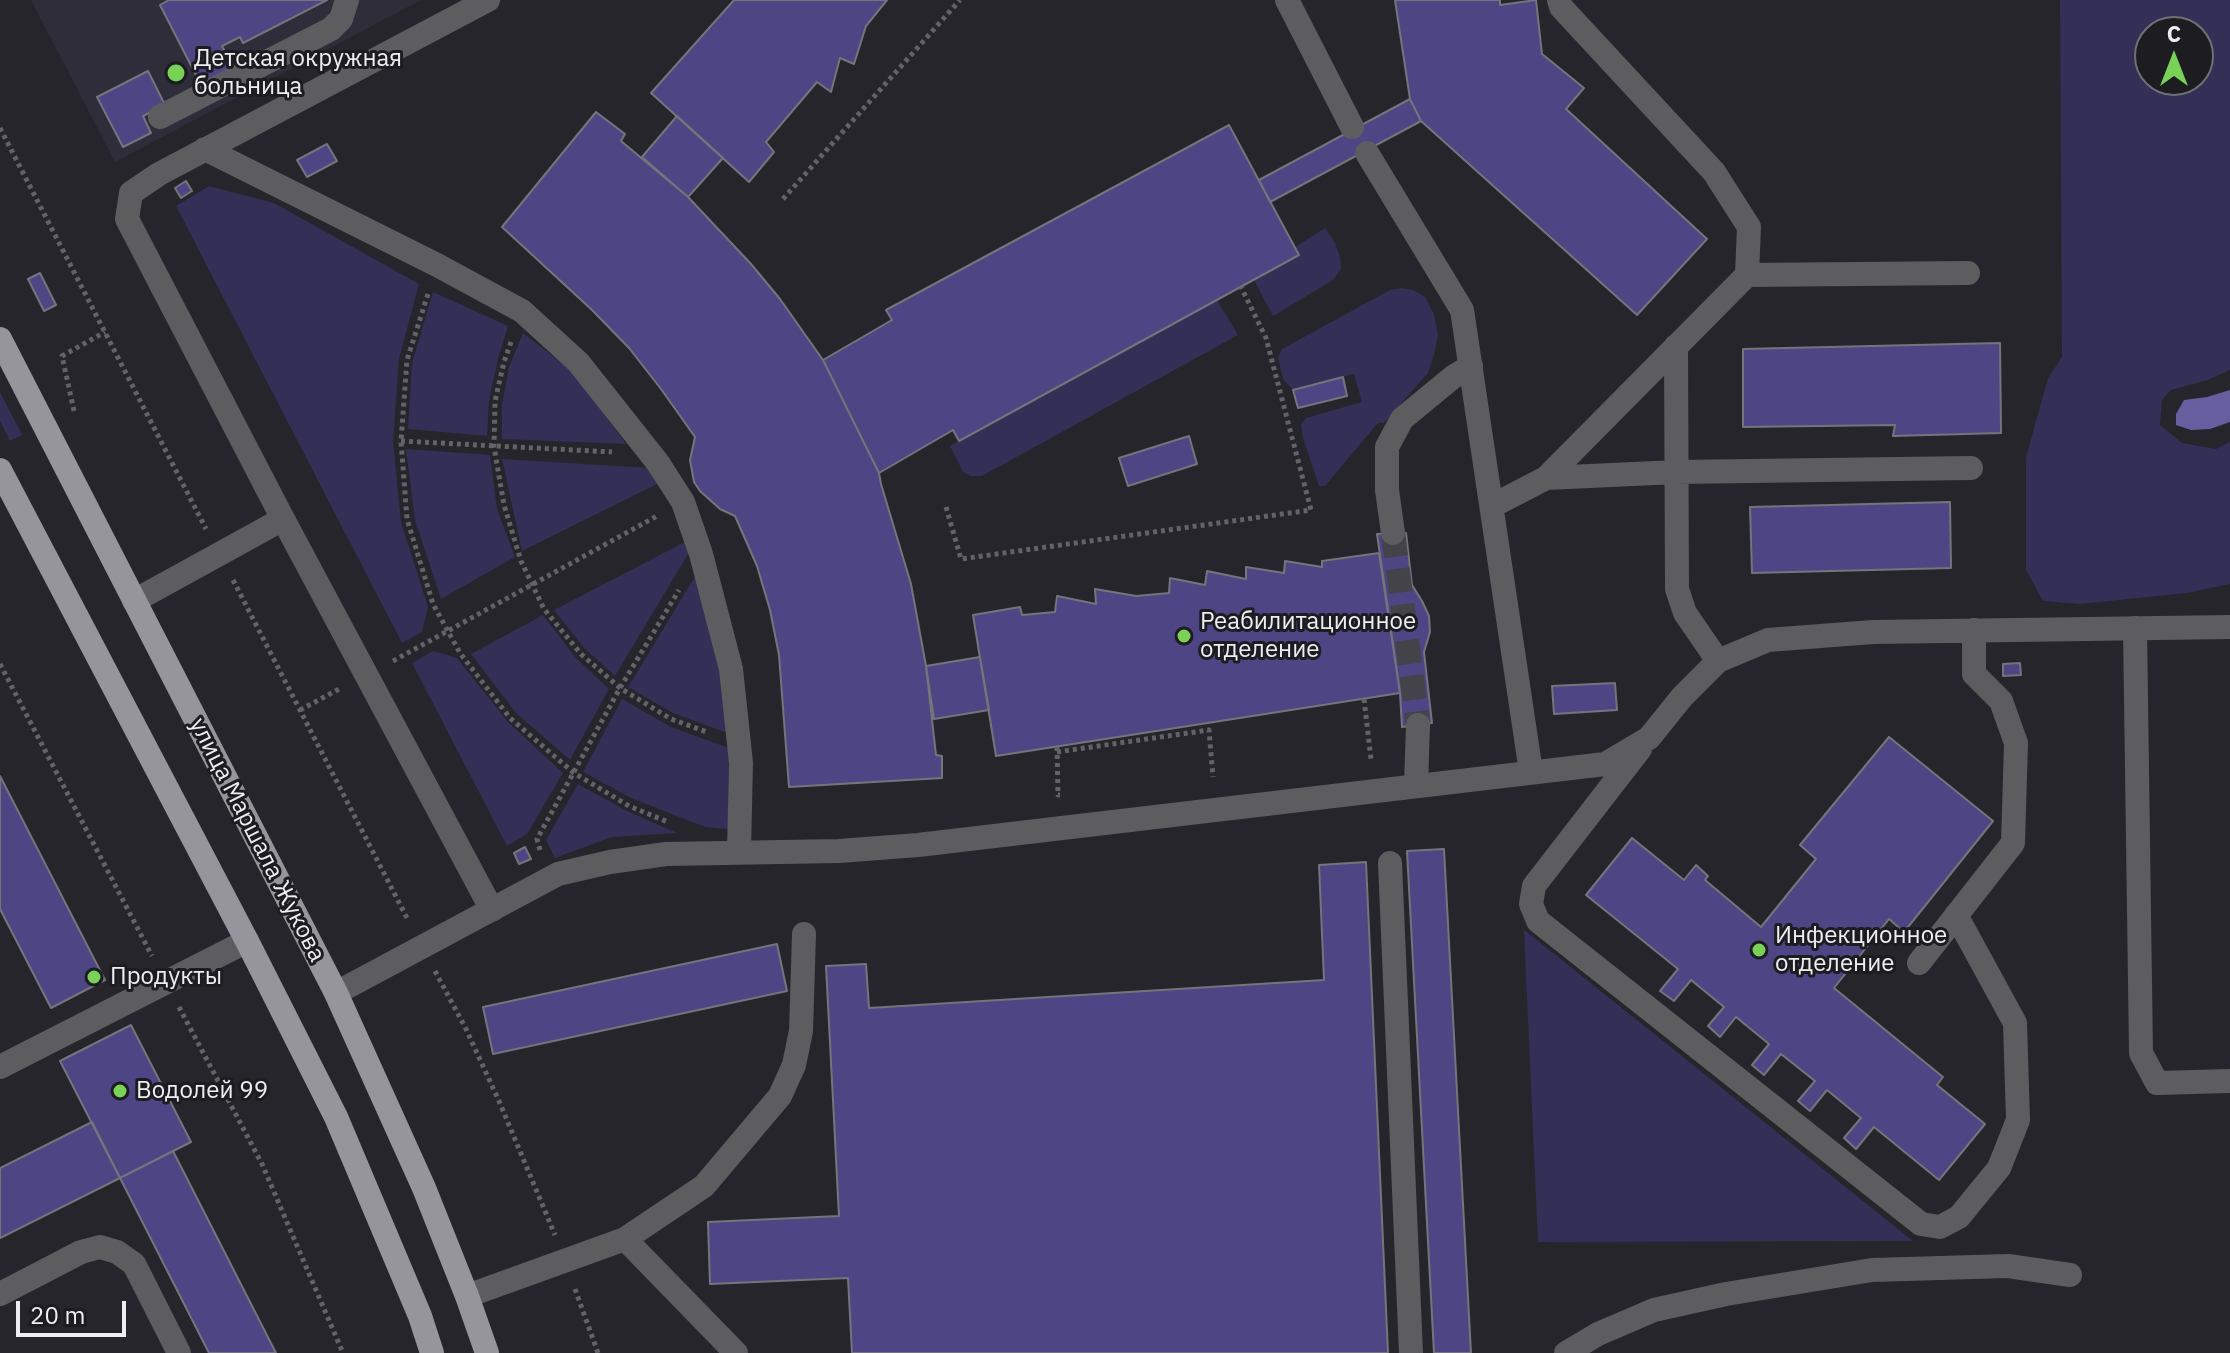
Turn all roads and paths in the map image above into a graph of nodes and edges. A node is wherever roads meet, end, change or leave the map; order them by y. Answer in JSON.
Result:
{"nodes":[{"id":1,"x":347,"y":0,"type":"edge"},
{"id":2,"x":488,"y":0,"type":"edge"},
{"id":3,"x":960,"y":0,"type":"edge"},
{"id":4,"x":1287,"y":0,"type":"edge"},
{"id":5,"x":1559,"y":0,"type":"edge"},
{"id":6,"x":160,"y":117,"type":"dead end"},
{"id":7,"x":1352,"y":127,"type":"dead end"},
{"id":8,"x":0,"y":128,"type":"edge"},
{"id":9,"x":205,"y":149,"type":"junction"},
{"id":10,"x":1367,"y":153,"type":"dead end"},
{"id":11,"x":783,"y":199,"type":"dead end"},
{"id":12,"x":437,"y":265,"type":"junction"},
{"id":13,"x":1968,"y":273,"type":"dead end"},
{"id":14,"x":1747,"y":275,"type":"junction"},
{"id":15,"x":1241,"y":287,"type":"dead end"},
{"id":16,"x":522,"y":311,"type":"junction"},
{"id":17,"x":0,"y":339,"type":"edge"},
{"id":18,"x":1676,"y":346,"type":"junction"},
{"id":19,"x":1471,"y":366,"type":"junction"},
{"id":20,"x":401,"y":441,"type":"junction"},
{"id":21,"x":494,"y":447,"type":"junction"},
{"id":22,"x":651,"y":454,"type":"junction"},
{"id":23,"x":1971,"y":468,"type":"dead end"},
{"id":24,"x":0,"y":470,"type":"edge"},
{"id":25,"x":1677,"y":472,"type":"junction"},
{"id":26,"x":1546,"y":478,"type":"junction"},
{"id":27,"x":683,"y":502,"type":"junction"},
{"id":28,"x":1492,"y":506,"type":"junction"},
{"id":29,"x":946,"y":507,"type":"dead end"},
{"id":30,"x":283,"y":519,"type":"junction"},
{"id":31,"x":1393,"y":533,"type":"tunnel mouth"},
{"id":32,"x":219,"y":554,"type":"junction"},
{"id":33,"x":701,"y":554,"type":"junction"},
{"id":34,"x":532,"y":584,"type":"junction"},
{"id":35,"x":134,"y":601,"type":"junction"},
{"id":36,"x":2230,"y":627,"type":"edge"},
{"id":37,"x":2135,"y":628,"type":"junction"},
{"id":38,"x":1974,"y":630,"type":"junction"},
{"id":39,"x":446,"y":631,"type":"junction"},
{"id":40,"x":1718,"y":661,"type":"junction"},
{"id":41,"x":366,"y":675,"type":"junction"},
{"id":42,"x":620,"y":688,"type":"junction"},
{"id":43,"x":1364,"y":699,"type":"dead end"},
{"id":44,"x":300,"y":710,"type":"junction"},
{"id":45,"x":1418,"y":725,"type":"tunnel mouth"},
{"id":46,"x":1649,"y":738,"type":"junction"},
{"id":47,"x":739,"y":743,"type":"junction"},
{"id":48,"x":1358,"y":760,"type":"dead end"},
{"id":49,"x":1531,"y":772,"type":"junction"},
{"id":50,"x":574,"y":773,"type":"junction"},
{"id":51,"x":1198,"y":779,"type":"dead end"},
{"id":52,"x":1416,"y":786,"type":"junction"},
{"id":53,"x":1073,"y":794,"type":"dead end"},
{"id":54,"x":672,"y":824,"type":"dead end"},
{"id":55,"x":739,"y":851,"type":"junction"},
{"id":56,"x":541,"y":852,"type":"dead end"},
{"id":57,"x":1390,"y":863,"type":"dead end"},
{"id":58,"x":492,"y":910,"type":"junction"},
{"id":59,"x":1956,"y":915,"type":"junction"},
{"id":60,"x":804,"y":934,"type":"dead end"},
{"id":61,"x":247,"y":941,"type":"junction"},
{"id":62,"x":423,"y":947,"type":"junction"},
{"id":63,"x":1919,"y":963,"type":"dead end"},
{"id":64,"x":336,"y":993,"type":"junction"},
{"id":65,"x":0,"y":1067,"type":"edge"},
{"id":66,"x":2230,"y":1081,"type":"edge"},
{"id":67,"x":625,"y":1239,"type":"junction"},
{"id":68,"x":565,"y":1261,"type":"junction"},
{"id":69,"x":2070,"y":1275,"type":"dead end"},
{"id":70,"x":0,"y":1294,"type":"edge"},
{"id":71,"x":467,"y":1296,"type":"junction"},
{"id":72,"x":179,"y":1353,"type":"edge"},
{"id":73,"x":432,"y":1353,"type":"edge"},
{"id":74,"x":487,"y":1353,"type":"edge"},
{"id":75,"x":598,"y":1353,"type":"edge"},
{"id":76,"x":736,"y":1353,"type":"edge"},
{"id":77,"x":1411,"y":1353,"type":"edge"},
{"id":78,"x":1566,"y":1353,"type":"edge"}],
"edges":[{"from":1,"to":6,"type":"lane"},
{"from":2,"to":9,"type":"lane"},
{"from":3,"to":11,"type":"path"},
{"from":4,"to":7,"type":"lane"},
{"from":5,"to":14,"type":"lane"},
{"from":8,"to":32,"type":"path"},
{"from":9,"to":12,"type":"lane"},
{"from":9,"to":30,"type":"lane"},
{"from":10,"to":19,"type":"lane"},
{"from":12,"to":16,"type":"lane"},
{"from":12,"to":20,"type":"path"},
{"from":13,"to":14,"type":"lane"},
{"from":14,"to":18,"type":"lane"},
{"from":15,"to":29,"type":"path"},
{"from":16,"to":21,"type":"path"},
{"from":16,"to":22,"type":"lane"},
{"from":17,"to":35,"type":"main road","name":"улица Маршала Жукова"},
{"from":18,"to":25,"type":"lane"},
{"from":18,"to":26,"type":"lane"},
{"from":19,"to":28,"type":"lane"},
{"from":19,"to":31,"type":"lane"},
{"from":20,"to":21,"type":"path"},
{"from":20,"to":39,"type":"path"},
{"from":21,"to":22,"type":"path"},
{"from":21,"to":34,"type":"path"},
{"from":22,"to":27,"type":"lane"},
{"from":23,"to":25,"type":"lane"},
{"from":24,"to":61,"type":"main road"},
{"from":25,"to":26,"type":"lane"},
{"from":25,"to":40,"type":"lane"},
{"from":26,"to":28,"type":"lane"},
{"from":27,"to":33,"type":"lane"},
{"from":27,"to":34,"type":"path"},
{"from":28,"to":49,"type":"lane"},
{"from":30,"to":32,"type":"lane"},
{"from":30,"to":41,"type":"lane"},
{"from":32,"to":35,"type":"lane"},
{"from":32,"to":44,"type":"path"},
{"from":33,"to":42,"type":"path"},
{"from":33,"to":47,"type":"lane"},
{"from":34,"to":39,"type":"path"},
{"from":34,"to":42,"type":"path"},
{"from":35,"to":64,"type":"main road","name":"улица Маршала Жукова"},
{"from":36,"to":37,"type":"lane"},
{"from":37,"to":38,"type":"lane"},
{"from":37,"to":66,"type":"lane"},
{"from":38,"to":40,"type":"lane"},
{"from":38,"to":59,"type":"lane"},
{"from":39,"to":41,"type":"path"},
{"from":39,"to":50,"type":"path"},
{"from":40,"to":46,"type":"lane"},
{"from":41,"to":44,"type":"path"},
{"from":41,"to":58,"type":"lane"},
{"from":42,"to":47,"type":"path"},
{"from":42,"to":50,"type":"path"},
{"from":43,"to":48,"type":"path"},
{"from":44,"to":62,"type":"path"},
{"from":45,"to":52,"type":"lane"},
{"from":46,"to":49,"type":"lane"},
{"from":46,"to":59,"type":"lane"},
{"from":47,"to":55,"type":"lane"},
{"from":49,"to":52,"type":"lane"},
{"from":50,"to":54,"type":"path"},
{"from":50,"to":56,"type":"path"},
{"from":51,"to":53,"type":"path"},
{"from":52,"to":55,"type":"lane"},
{"from":55,"to":58,"type":"lane"},
{"from":57,"to":77,"type":"lane"},
{"from":58,"to":62,"type":"lane"},
{"from":59,"to":63,"type":"lane"},
{"from":60,"to":67,"type":"lane"},
{"from":61,"to":65,"type":"lane"},
{"from":61,"to":73,"type":"main road"},
{"from":62,"to":64,"type":"lane"},
{"from":62,"to":68,"type":"path"},
{"from":64,"to":71,"type":"main road","name":"улица Маршала Жукова"},
{"from":67,"to":68,"type":"lane"},
{"from":67,"to":76,"type":"lane"},
{"from":68,"to":71,"type":"lane"},
{"from":68,"to":75,"type":"path"},
{"from":69,"to":78,"type":"lane"},
{"from":70,"to":72,"type":"lane"},
{"from":71,"to":74,"type":"main road","name":"улица Маршала Жукова"}]}
